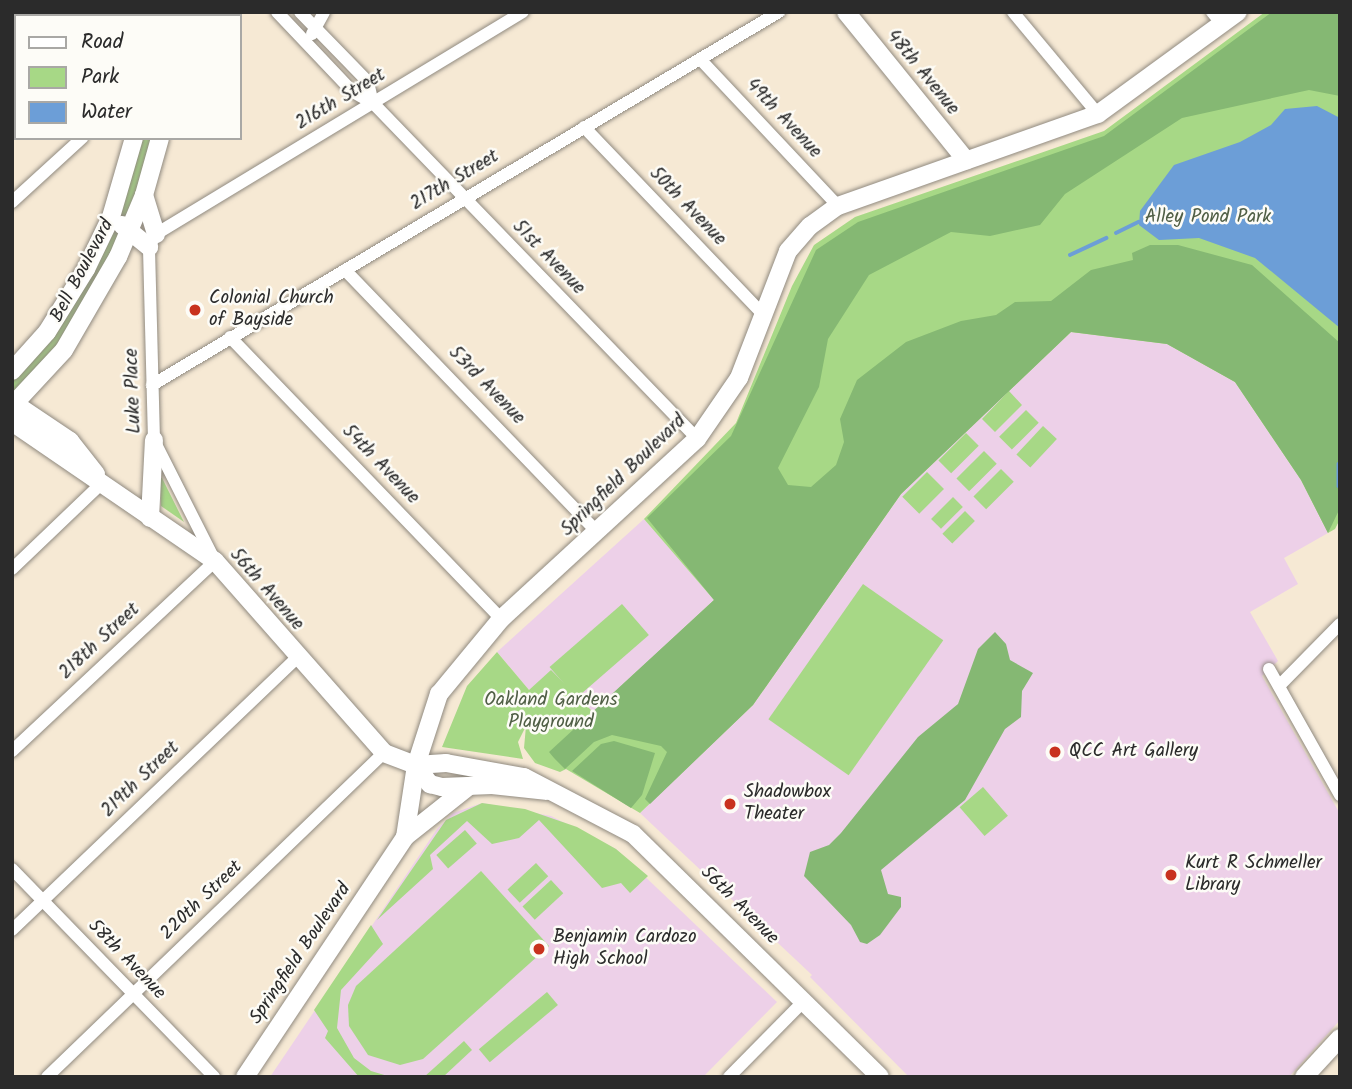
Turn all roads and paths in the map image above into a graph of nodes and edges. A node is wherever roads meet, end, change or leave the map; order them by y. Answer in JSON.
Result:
{"nodes":[{"id":1,"x":276,"y":12,"type":"edge"},
{"id":2,"x":300,"y":12,"type":"edge"},
{"id":3,"x":324,"y":12,"type":"edge"},
{"id":4,"x":523,"y":12,"type":"edge"},
{"id":5,"x":779,"y":12,"type":"edge"},
{"id":6,"x":846,"y":12,"type":"edge"},
{"id":7,"x":1013,"y":12,"type":"edge"},
{"id":8,"x":1238,"y":12,"type":"edge"},
{"id":9,"x":505,"y":17,"type":"edge"},
{"id":10,"x":1217,"y":18,"type":"edge"},
{"id":11,"x":315,"y":29,"type":"junction"},
{"id":12,"x":307,"y":44,"type":"junction"},
{"id":13,"x":700,"y":59,"type":"junction"},
{"id":14,"x":373,"y":103,"type":"junction"},
{"id":15,"x":1098,"y":114,"type":"junction"},
{"id":16,"x":584,"y":127,"type":"junction"},
{"id":17,"x":80,"y":140,"type":"edge"},
{"id":18,"x":159,"y":140,"type":"edge"},
{"id":19,"x":129,"y":142,"type":"edge"},
{"id":20,"x":966,"y":160,"type":"junction"},
{"id":21,"x":144,"y":195,"type":"junction"},
{"id":22,"x":464,"y":198,"type":"junction"},
{"id":23,"x":12,"y":202,"type":"edge"},
{"id":24,"x":838,"y":206,"type":"junction"},
{"id":25,"x":111,"y":217,"type":"junction"},
{"id":26,"x":129,"y":231,"type":"junction"},
{"id":27,"x":153,"y":241,"type":"junction"},
{"id":28,"x":345,"y":270,"type":"junction"},
{"id":29,"x":762,"y":313,"type":"junction"},
{"id":30,"x":230,"y":337,"type":"junction"},
{"id":31,"x":12,"y":371,"type":"edge"},
{"id":32,"x":152,"y":385,"type":"junction"},
{"id":33,"x":13,"y":404,"type":"edge"},
{"id":34,"x":12,"y":422,"type":"edge"},
{"id":35,"x":697,"y":439,"type":"junction"},
{"id":36,"x":154,"y":440,"type":"junction"},
{"id":37,"x":103,"y":482,"type":"junction"},
{"id":38,"x":150,"y":518,"type":"junction"},
{"id":39,"x":597,"y":532,"type":"junction"},
{"id":40,"x":215,"y":561,"type":"junction"},
{"id":41,"x":12,"y":569,"type":"edge"},
{"id":42,"x":501,"y":619,"type":"junction"},
{"id":43,"x":1340,"y":624,"type":"edge"},
{"id":44,"x":297,"y":658,"type":"junction"},
{"id":45,"x":1269,"y":669,"type":"dead end"},
{"id":46,"x":1279,"y":687,"type":"junction"},
{"id":47,"x":12,"y":751,"type":"edge"},
{"id":48,"x":384,"y":753,"type":"junction"},
{"id":49,"x":416,"y":765,"type":"junction"},
{"id":50,"x":469,"y":786,"type":"junction"},
{"id":51,"x":548,"y":792,"type":"junction"},
{"id":52,"x":1340,"y":795,"type":"edge"},
{"id":53,"x":405,"y":837,"type":"junction"},
{"id":54,"x":12,"y":869,"type":"edge"},
{"id":55,"x":43,"y":901,"type":"junction"},
{"id":56,"x":12,"y":930,"type":"edge"},
{"id":57,"x":133,"y":995,"type":"junction"},
{"id":58,"x":804,"y":1001,"type":"junction"},
{"id":59,"x":1340,"y":1038,"type":"edge"},
{"id":60,"x":47,"y":1077,"type":"edge"},
{"id":61,"x":214,"y":1077,"type":"edge"},
{"id":62,"x":245,"y":1077,"type":"edge"},
{"id":63,"x":729,"y":1077,"type":"edge"},
{"id":64,"x":880,"y":1077,"type":"edge"},
{"id":65,"x":1304,"y":1077,"type":"edge"}],
"edges":[{"from":1,"to":12,"type":"street","name":"51st Avenue"},
{"from":2,"to":11,"type":"street","name":"51st Avenue"},
{"from":3,"to":11,"type":"street"},
{"from":4,"to":9,"type":"street","name":"216th Street"},
{"from":5,"to":13,"type":"street","name":"217th Street"},
{"from":6,"to":20,"type":"street","name":"48th Avenue"},
{"from":7,"to":15,"type":"street"},
{"from":8,"to":10,"type":"street","name":"Springfield Boulevard"},
{"from":9,"to":14,"type":"street","name":"216th Street"},
{"from":10,"to":15,"type":"street","name":"Springfield Boulevard"},
{"from":11,"to":12,"type":"street"},
{"from":11,"to":14,"type":"street","name":"51st Avenue"},
{"from":12,"to":14,"type":"street","name":"51st Avenue"},
{"from":13,"to":16,"type":"street","name":"217th Street"},
{"from":13,"to":24,"type":"street","name":"49th Avenue"},
{"from":14,"to":22,"type":"street","name":"51st Avenue"},
{"from":14,"to":27,"type":"street","name":"216th Street"},
{"from":15,"to":20,"type":"street","name":"Springfield Boulevard"},
{"from":16,"to":22,"type":"street","name":"217th Street"},
{"from":16,"to":29,"type":"street","name":"50th Avenue"},
{"from":17,"to":23,"type":"street"},
{"from":18,"to":21,"type":"street","name":"Bell Boulevard"},
{"from":19,"to":25,"type":"street","name":"Bell Boulevard"},
{"from":20,"to":24,"type":"street","name":"Springfield Boulevard"},
{"from":21,"to":26,"type":"street","name":"Bell Boulevard"},
{"from":21,"to":27,"type":"street"},
{"from":22,"to":28,"type":"street","name":"217th Street"},
{"from":22,"to":35,"type":"street","name":"51st Avenue"},
{"from":24,"to":29,"type":"street","name":"Springfield Boulevard"},
{"from":25,"to":26,"type":"street"},
{"from":25,"to":31,"type":"street","name":"Bell Boulevard"},
{"from":26,"to":27,"type":"street"},
{"from":26,"to":33,"type":"street","name":"Bell Boulevard"},
{"from":27,"to":32,"type":"street","name":"Luke Place"},
{"from":28,"to":30,"type":"street","name":"217th Street"},
{"from":28,"to":39,"type":"street","name":"53rd Avenue"},
{"from":29,"to":35,"type":"street","name":"Springfield Boulevard"},
{"from":30,"to":32,"type":"street","name":"217th Street"},
{"from":30,"to":42,"type":"street","name":"54th Avenue"},
{"from":32,"to":36,"type":"street","name":"Luke Place"},
{"from":33,"to":37,"type":"street","name":"56th Avenue"},
{"from":34,"to":37,"type":"street","name":"56th Avenue"},
{"from":35,"to":39,"type":"street","name":"Springfield Boulevard"},
{"from":36,"to":38,"type":"street"},
{"from":36,"to":40,"type":"street","name":"Luke Place"},
{"from":37,"to":38,"type":"street","name":"56th Avenue"},
{"from":37,"to":41,"type":"street"},
{"from":38,"to":40,"type":"street","name":"56th Avenue"},
{"from":39,"to":42,"type":"street","name":"Springfield Boulevard"},
{"from":40,"to":44,"type":"street","name":"56th Avenue"},
{"from":40,"to":47,"type":"street","name":"218th Street"},
{"from":42,"to":49,"type":"street","name":"Springfield Boulevard"},
{"from":43,"to":46,"type":"street"},
{"from":44,"to":48,"type":"street","name":"56th Avenue"},
{"from":44,"to":55,"type":"street","name":"219th Street"},
{"from":45,"to":46,"type":"street"},
{"from":46,"to":52,"type":"street"},
{"from":48,"to":49,"type":"street","name":"56th Avenue"},
{"from":48,"to":57,"type":"street","name":"220th Street"},
{"from":49,"to":50,"type":"street","name":"56th Avenue"},
{"from":49,"to":51,"type":"street","name":"56th Avenue"},
{"from":49,"to":53,"type":"street","name":"Springfield Boulevard"},
{"from":50,"to":51,"type":"street","name":"56th Avenue"},
{"from":50,"to":53,"type":"street"},
{"from":51,"to":58,"type":"street","name":"56th Avenue"},
{"from":53,"to":62,"type":"street","name":"Springfield Boulevard"},
{"from":54,"to":55,"type":"street","name":"58th Avenue"},
{"from":55,"to":56,"type":"street","name":"219th Street"},
{"from":55,"to":57,"type":"street","name":"58th Avenue"},
{"from":57,"to":60,"type":"street","name":"220th Street"},
{"from":57,"to":61,"type":"street","name":"58th Avenue"},
{"from":58,"to":63,"type":"street"},
{"from":58,"to":64,"type":"street","name":"56th Avenue"},
{"from":59,"to":65,"type":"street"}]}
